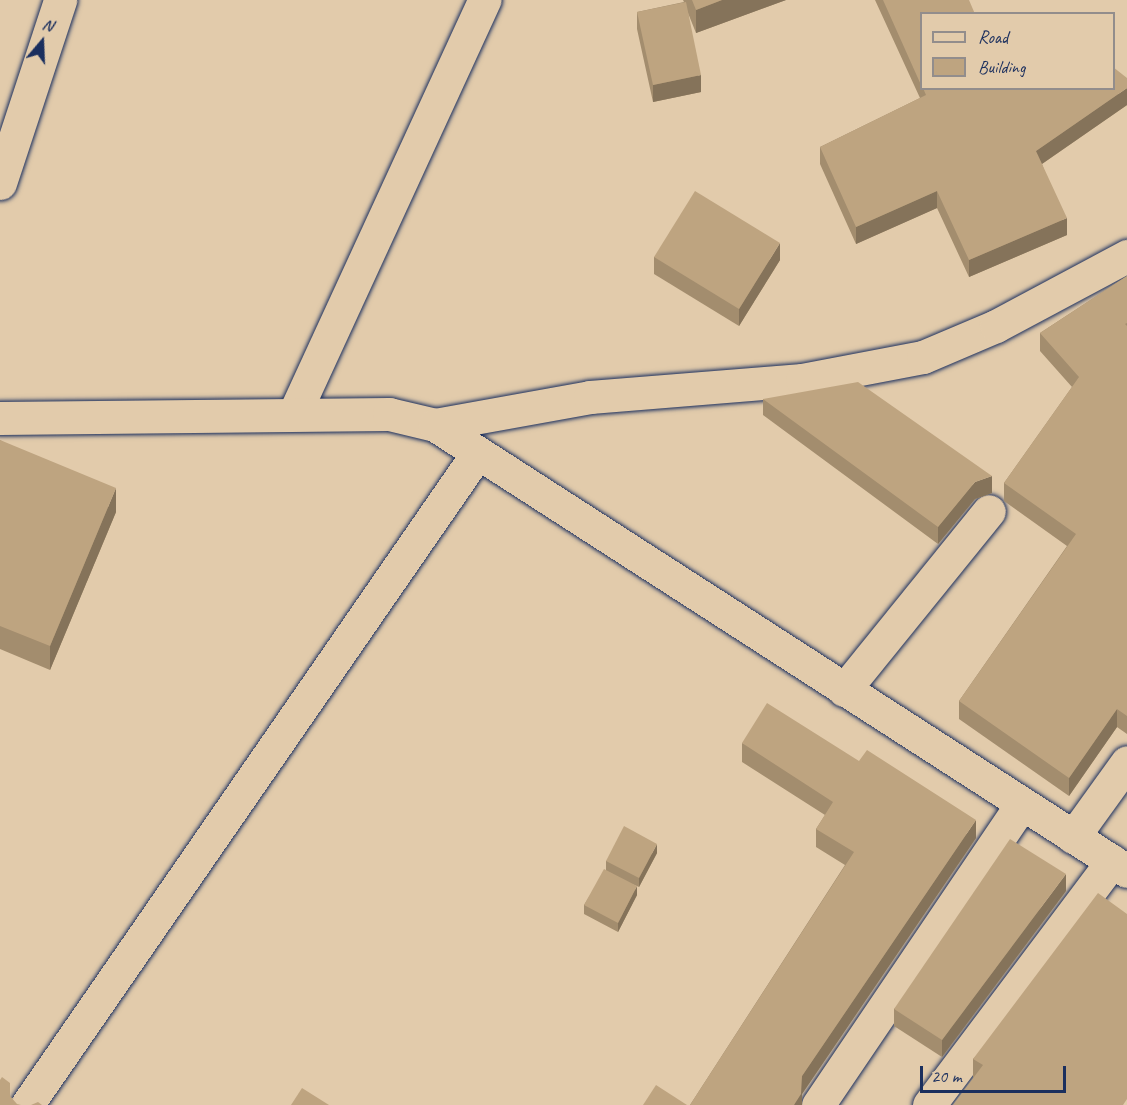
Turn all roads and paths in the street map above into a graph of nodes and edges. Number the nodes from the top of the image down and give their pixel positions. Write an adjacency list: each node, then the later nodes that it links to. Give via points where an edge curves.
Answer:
1 (60, 0): 3 (street)
2 (484, 0): 5 (street)
3 (0, 183)
4 (1127, 256): 7 (street, via 996,326 923,357 802,380 591,396)
5 (294, 414): 6 (street); 7 (street, via 389,414)
6 (0, 417)
7 (435, 425): 8 (street)
8 (477, 454): 10 (street); 15 (street)
9 (989, 511): 10 (street)
10 (844, 690): 12 (street)
11 (1127, 762): 13 (street)
12 (1022, 804): 13 (street); 16 (street)
13 (1073, 837): 14 (street)
14 (1119, 866): 17 (street)
15 (27, 1105)
16 (818, 1105)
17 (929, 1105)

